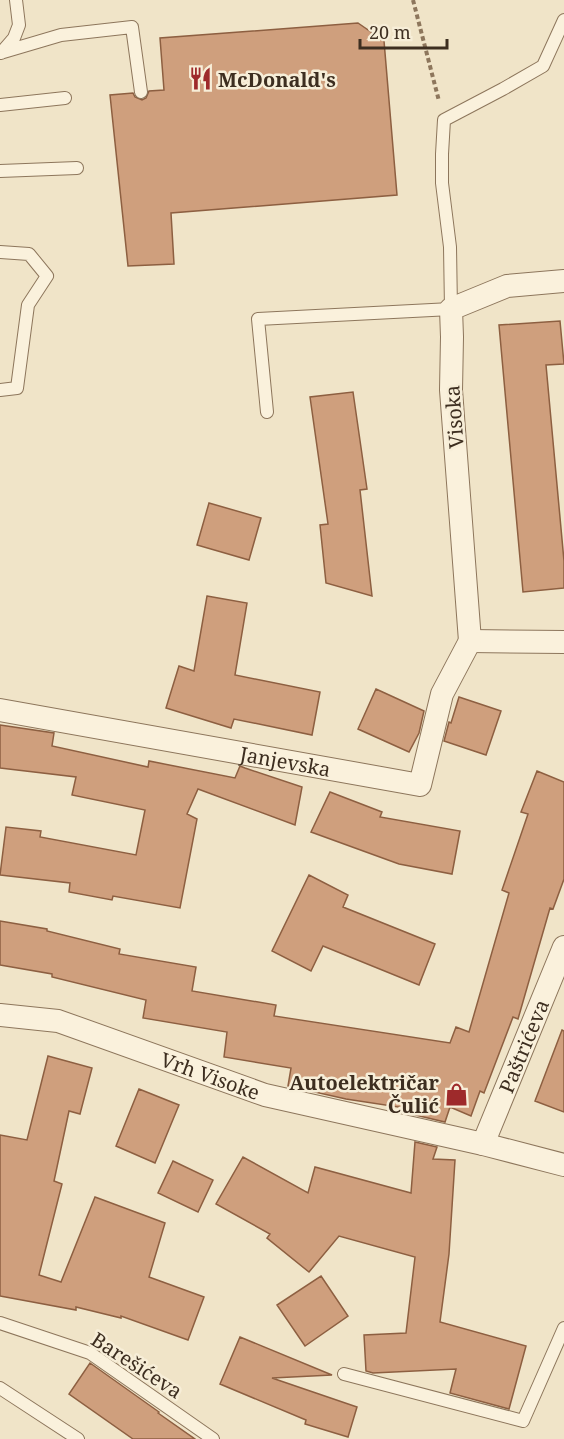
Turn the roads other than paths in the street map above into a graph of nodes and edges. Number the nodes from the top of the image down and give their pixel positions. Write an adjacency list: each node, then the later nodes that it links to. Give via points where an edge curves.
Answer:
1 (16, 0): 3 (lane, via 19,25 14,38)
2 (564, 20): 11 (lane, via 543,66 444,120 442,183 450,247)
3 (0, 53): 4 (lane, via 61,35 132,27)
4 (141, 92)
5 (65, 98): 6 (lane)
6 (0, 105)
7 (77, 168): 8 (lane)
8 (0, 171)
9 (0, 252): 12 (lane, via 29,254 47,276 28,305 17,388)
10 (564, 281): 11 (street, via 507,286)
11 (451, 309): 13 (lane, via 258,319); 14 (street, Visoka, via 451,390)
12 (0, 390)
13 (267, 412)
14 (470, 642): 15 (street); 16 (street, Janjevska, via 442,694 420,785)
15 (564, 642)
16 (0, 710)
17 (564, 947): 19 (street, Paštrićeva)
18 (0, 1016): 19 (street, Vrh Visoke, via 58,1021 265,1095)
19 (483, 1144): 20 (street, Vrh Visoke)
20 (564, 1165)
21 (0, 1323): 26 (lane, Barešićeva, via 90,1353)
22 (564, 1328): 23 (lane, via 523,1421)
23 (344, 1374)
24 (0, 1388): 25 (lane)
25 (78, 1439)
26 (213, 1439)

